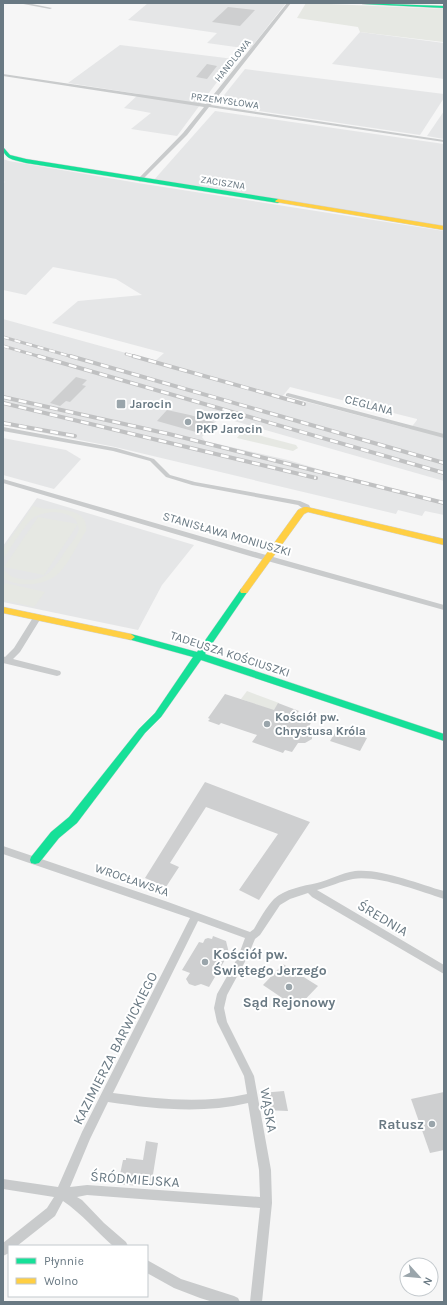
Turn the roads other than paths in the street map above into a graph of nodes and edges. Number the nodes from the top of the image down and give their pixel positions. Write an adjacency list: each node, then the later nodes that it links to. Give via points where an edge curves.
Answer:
1 (20, 3): 5 (street)
2 (289, 3): 7 (street, HANDLOWA)
3 (363, 3): 4 (street)
4 (444, 7)
5 (50, 8)
6 (3, 75): 7 (street, PRZEMYSŁOWA)
7 (207, 106): 8 (street, PRZEMYSŁOWA); 10 (street, HANDLOWA, via 185,134)
8 (444, 141)
9 (3, 149): 10 (street, ZACISZNA, via 8,156 20,160)
10 (140, 180): 11 (street, ZACISZNA)
11 (444, 228)
12 (288, 395): 14 (street, CEGLANA)
13 (3, 429): 16 (street, via 114,449 152,460 168,476 187,482 300,503)
14 (444, 436)
15 (4, 483): 18 (street, STANISŁAWA MONIUSZKI)
16 (307, 509): 17 (street); 18 (street, via 301,512)
17 (444, 542)
18 (268, 558): 19 (street, STANISŁAWA MONIUSZKI); 22 (street)
19 (444, 608)
20 (3, 610): 21 (street, TADEUSZA KOŚCIUSZKI)
21 (37, 618): 22 (street, TADEUSZA KOŚCIUSZKI, via 154,642); 23 (street, via 17,650)
22 (198, 656): 25 (street, TADEUSZA KOŚCIUSZKI); 27 (street, via 158,715 142,731 73,820 55,835)
23 (5, 660): 24 (street)
24 (57, 673)
25 (444, 738)
26 (3, 850): 27 (street, WROCŁAWSKA)
27 (36, 860): 30 (street, WROCŁAWSKA)
28 (309, 888): 29 (street, WĄSKA, via 356,874); 31 (street, WĄSKA, via 288,895 277,902 257,932); 32 (street, ŚREDNIA, via 315,894)
29 (444, 895)
30 (196, 916): 31 (street, WROCŁAWSKA); 33 (street, KAZIMIERZA BARWICKIEGO)
31 (251, 936): 34 (street, WĄSKA, via 222,994 219,1008 222,1022 249,1076)
32 (444, 970)
33 (106, 1097): 34 (street, via 152,1104 194,1106 231,1104); 36 (street, KAZIMIERZA BARWICKIEGO)
34 (251, 1098): 37 (street, WĄSKA, via 265,1170)
35 (3, 1184): 36 (street, ŚRÓDMIEJSKA)
36 (61, 1193): 37 (street, ŚRÓDMIEJSKA, via 86,1190); 38 (street, KAZIMIERZA BARWICKIEGO, via 51,1212); 39 (street, via 78,1204 100,1228)
37 (266, 1203): 42 (street, WĄSKA)
38 (9, 1245)
39 (121, 1245)
40 (148, 1267): 41 (street, via 178,1285)
41 (234, 1302)
42 (256, 1302)

